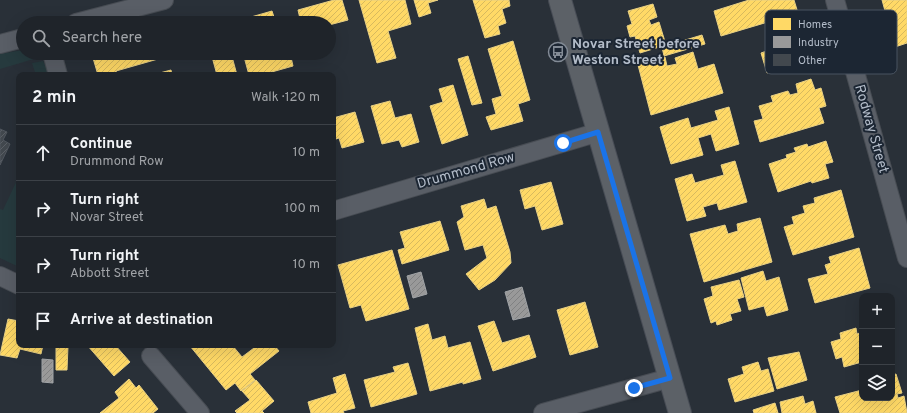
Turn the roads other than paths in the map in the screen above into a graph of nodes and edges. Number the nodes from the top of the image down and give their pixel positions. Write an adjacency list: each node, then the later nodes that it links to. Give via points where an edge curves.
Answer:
1 (164, 0): 5 (street)
2 (560, 0): 11 (main road)
3 (835, 0): 4 (street, Rodway Street)
4 (838, 10)
5 (103, 16)
6 (16, 40): 7 (street)
7 (0, 44)
8 (54, 60): 9 (street)
9 (57, 72)
10 (856, 74): 13 (street, Rodway Street)
11 (598, 132): 12 (street, Drummond Row); 17 (main road)
12 (336, 210)
13 (907, 258)
14 (0, 276): 15 (street)
15 (16, 284)
16 (151, 356): 18 (street)
17 (670, 378): 19 (street); 20 (main road)
18 (200, 413)
19 (543, 413)
20 (680, 413)

